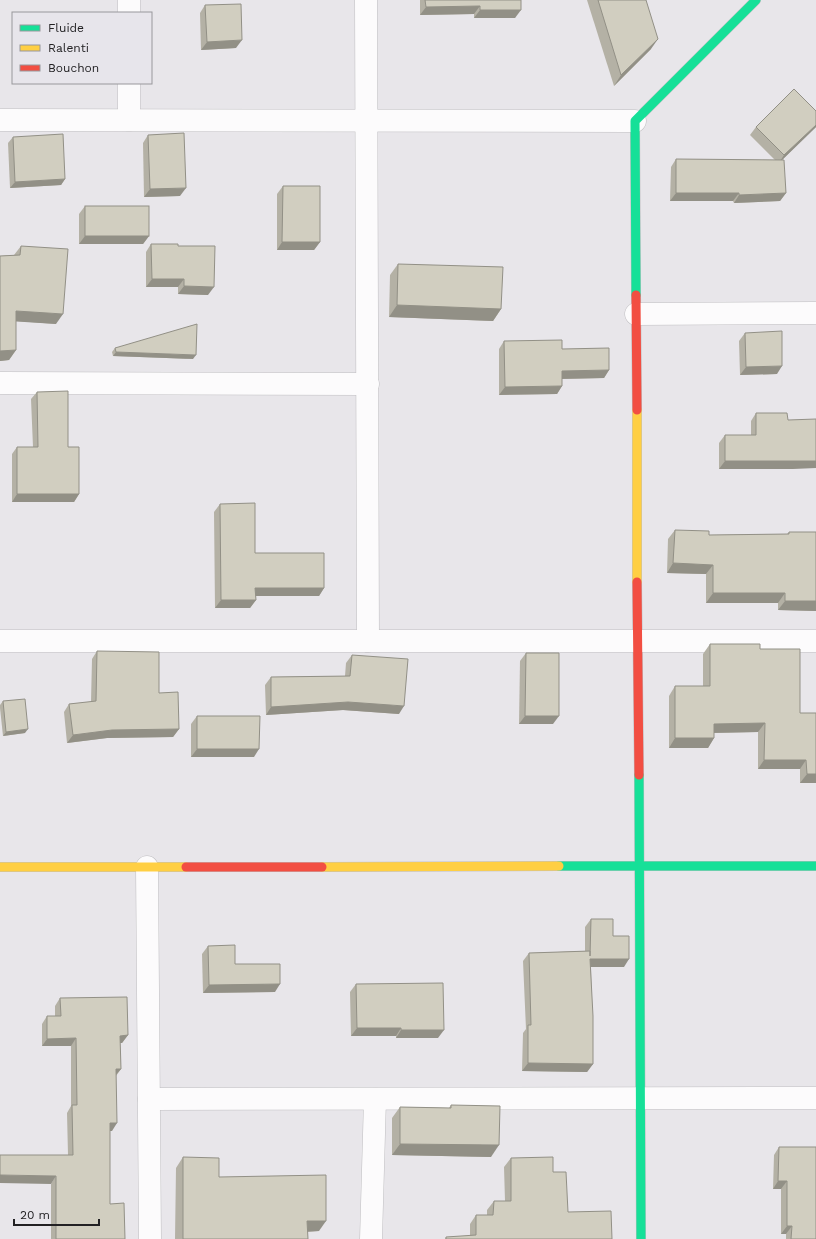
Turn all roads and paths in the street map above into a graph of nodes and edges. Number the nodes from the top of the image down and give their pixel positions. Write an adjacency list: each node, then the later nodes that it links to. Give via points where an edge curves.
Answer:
1 (129, 0): 4 (street)
2 (366, 0): 8 (street)
3 (756, 0): 9 (street)
4 (129, 12)
5 (129, 84): 7 (street)
6 (0, 120): 7 (street)
7 (129, 120): 8 (street)
8 (367, 120): 9 (street); 13 (street)
9 (635, 122): 11 (street)
10 (816, 313): 11 (street)
11 (636, 314): 16 (street)
12 (0, 383): 13 (street)
13 (368, 384): 15 (street)
14 (0, 641): 15 (street)
15 (368, 641): 16 (street)
16 (638, 641): 17 (street); 18 (street)
17 (816, 641)
18 (639, 866): 19 (street); 21 (street); 22 (street)
19 (816, 866)
20 (0, 867): 21 (street)
21 (147, 867): 24 (street)
22 (640, 1098): 23 (street); 25 (street); 28 (street)
23 (816, 1098)
24 (149, 1099): 25 (street); 26 (street)
25 (375, 1099): 27 (street)
26 (150, 1239)
27 (371, 1239)
28 (641, 1239)

